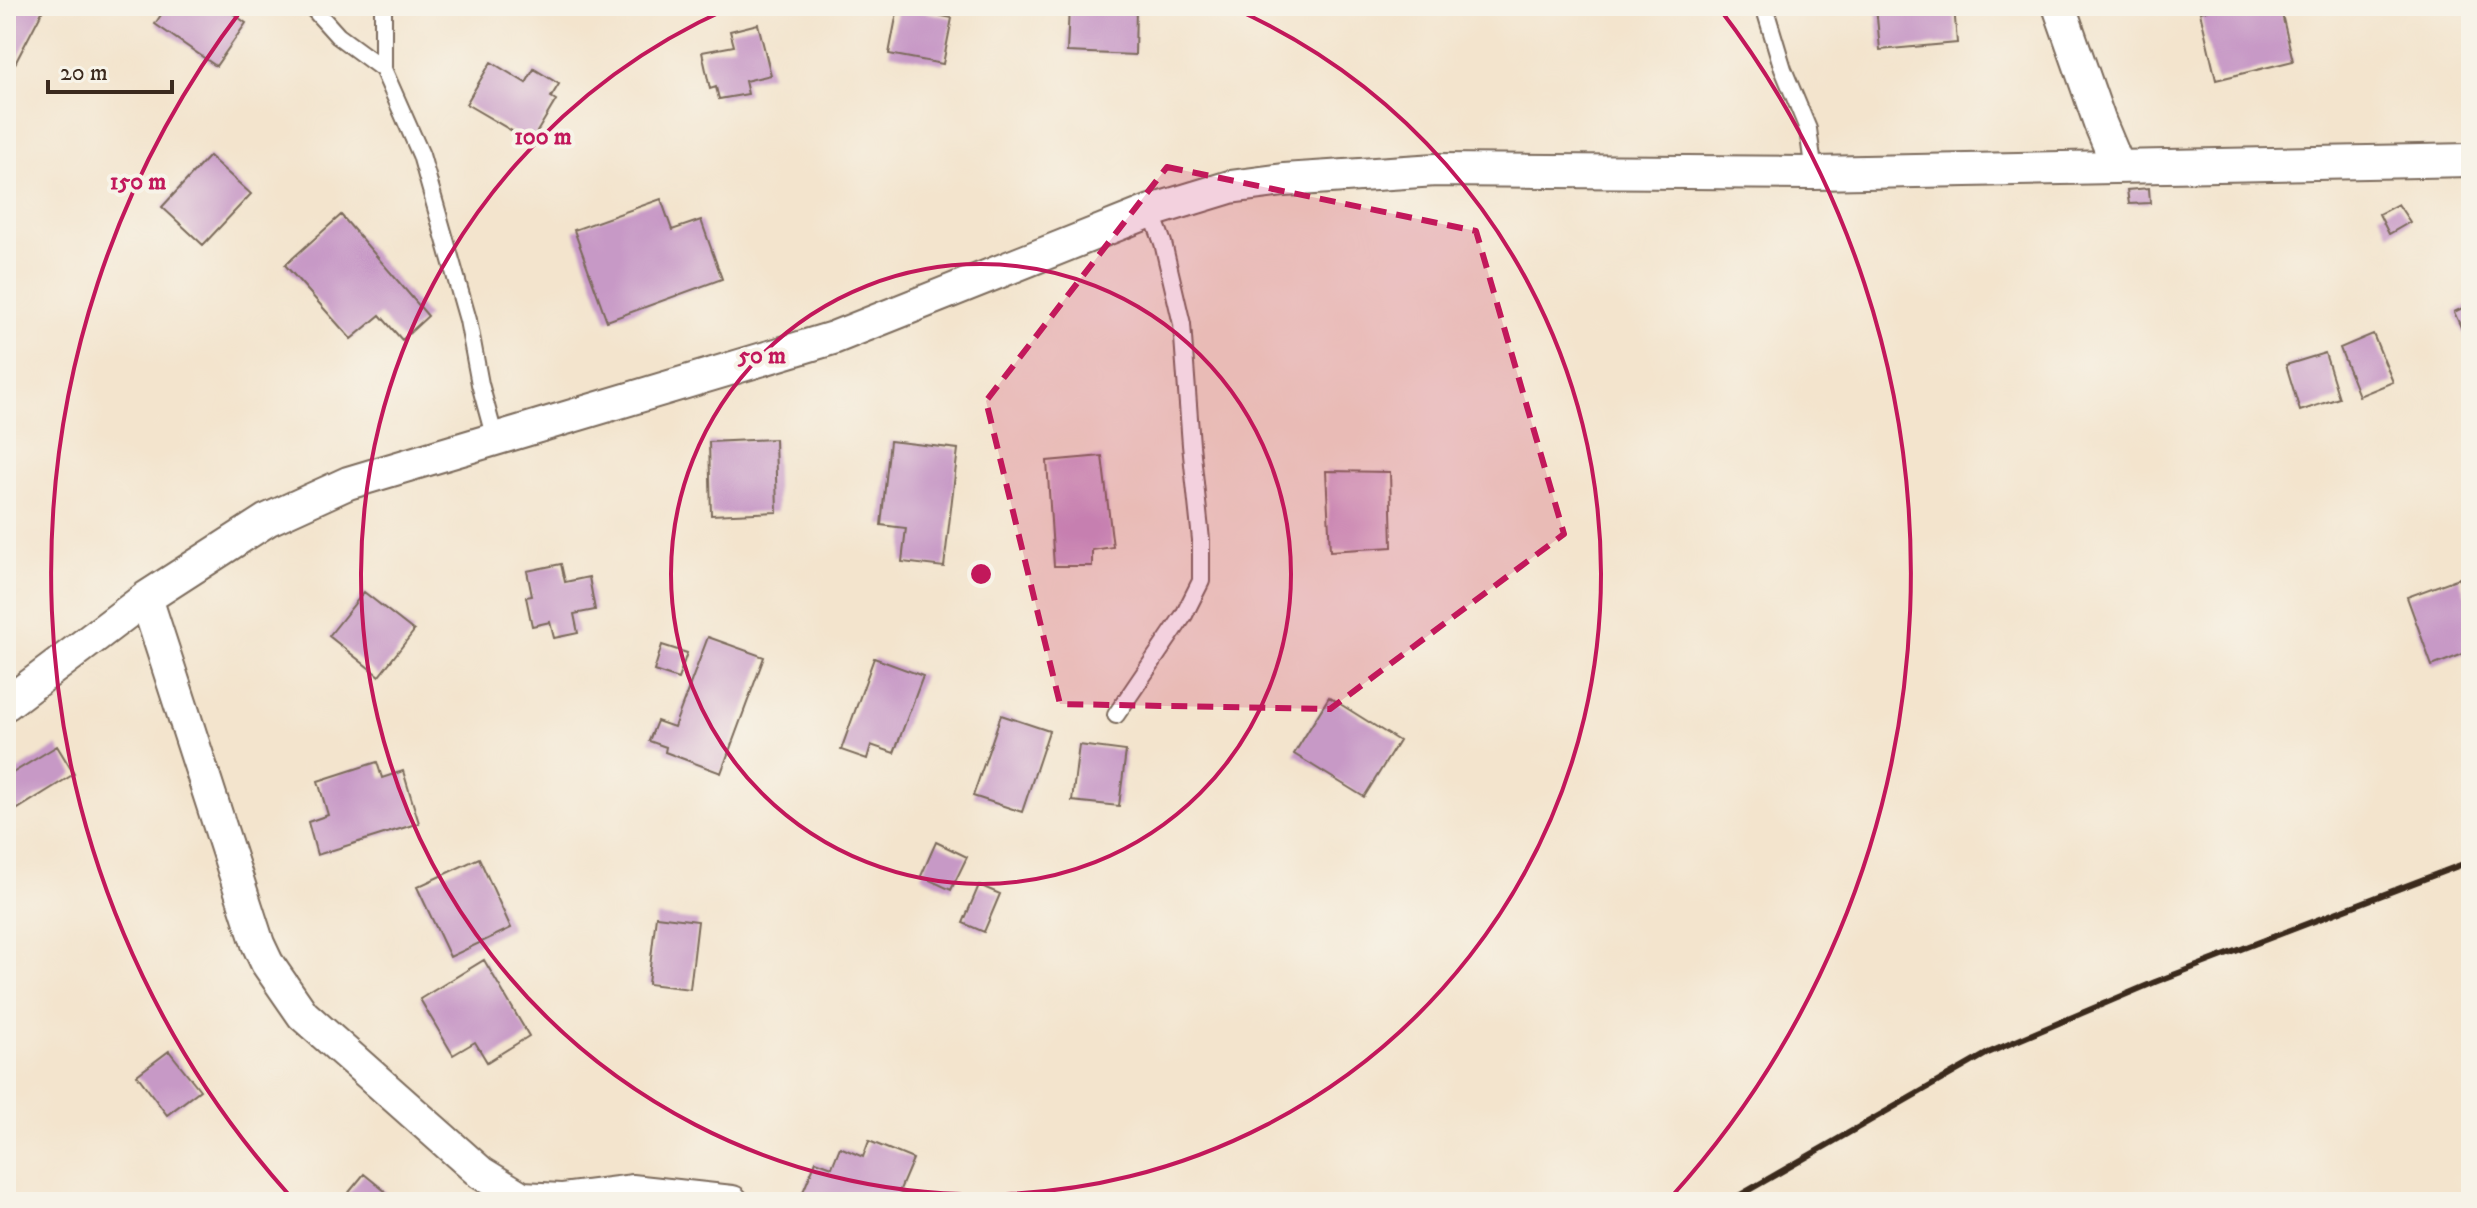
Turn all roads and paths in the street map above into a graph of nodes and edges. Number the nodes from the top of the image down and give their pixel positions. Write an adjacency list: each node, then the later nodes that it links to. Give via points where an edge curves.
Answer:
1 (311, 6): 5 (lane, via 338,36)
2 (383, 6): 5 (lane)
3 (1764, 6): 8 (lane, via 1808,129)
4 (2059, 6): 7 (street)
5 (383, 69): 10 (lane, via 421,155)
6 (2471, 160): 7 (street)
7 (2118, 166): 8 (street)
8 (1814, 173): 9 (street, via 1436,170 1230,187)
9 (1151, 211): 10 (street, via 833,338); 13 (lane, via 1182,324 1201,581)
10 (495, 439): 11 (street, via 348,483 267,520)
11 (146, 598): 12 (street); 14 (street, via 267,963 303,1015 481,1173)
12 (6, 704)
13 (1116, 715)
14 (524, 1200): 15 (street, via 632,1191)
15 (732, 1202)

